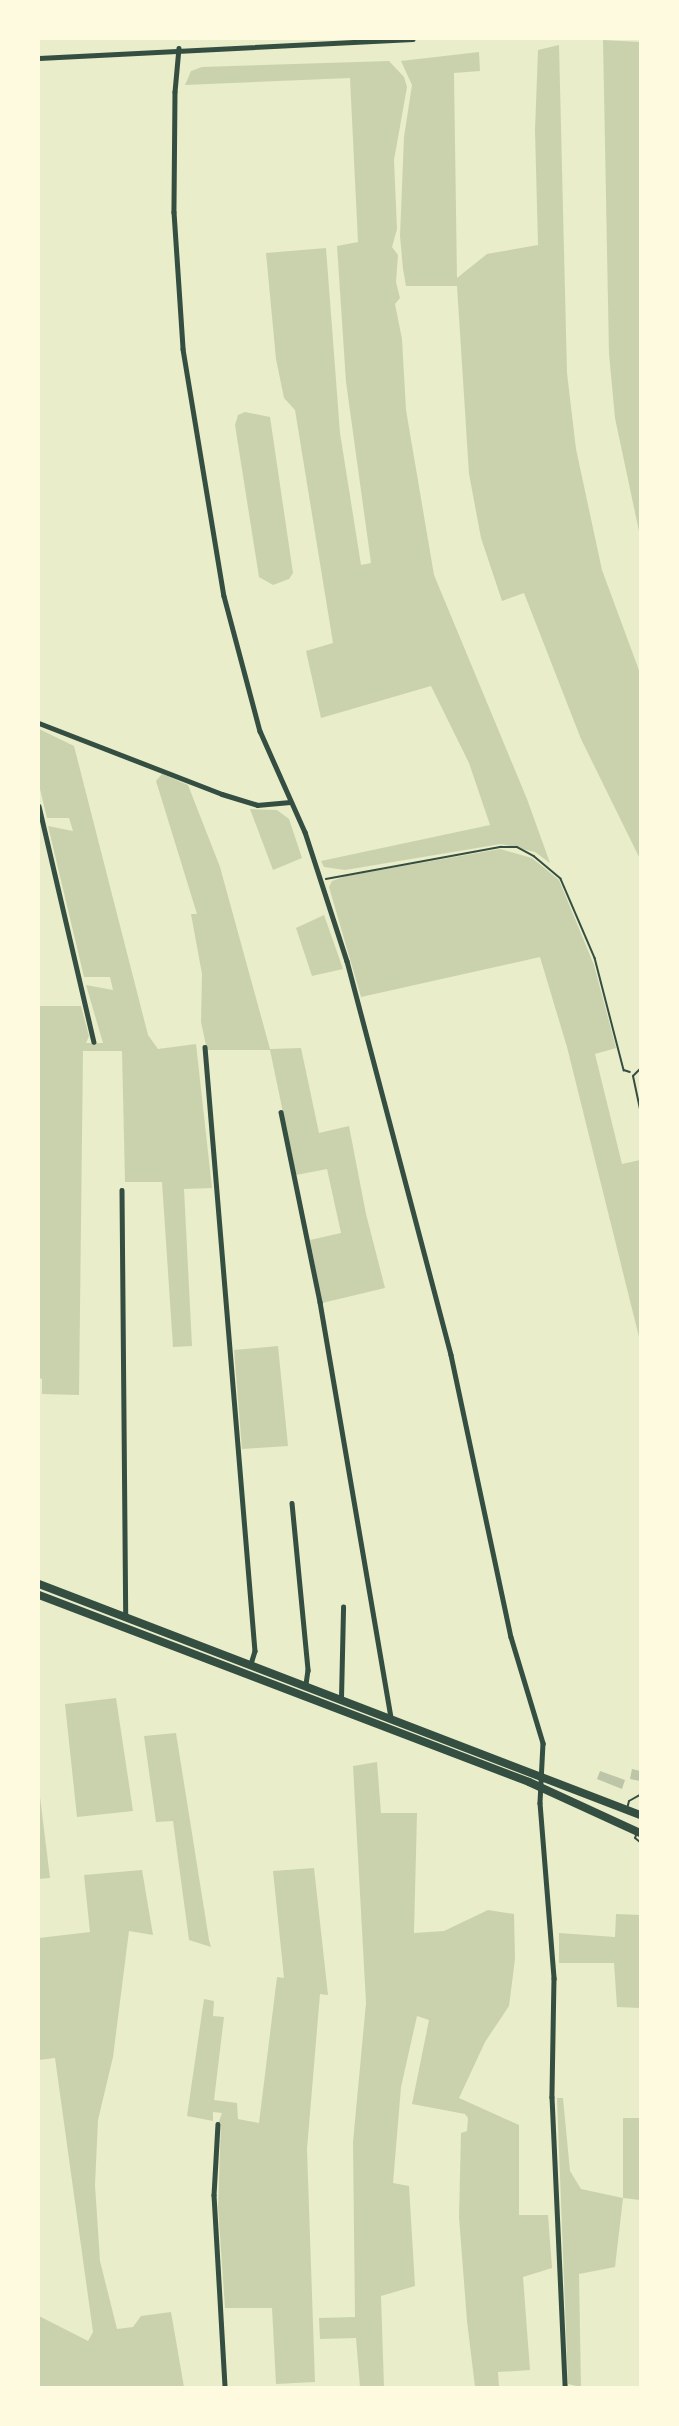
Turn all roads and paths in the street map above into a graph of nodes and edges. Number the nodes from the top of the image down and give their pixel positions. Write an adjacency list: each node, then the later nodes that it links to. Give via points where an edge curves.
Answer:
1 (413, 39): 2 (street, via 330,46)
2 (179, 48): 3 (street); 5 (street, via 174,92 174,212 183,349 224,596 246,686)
3 (39, 58)
4 (39, 723): 5 (street, via 231,797 257,805)
5 (290, 802): 7 (street)
6 (39, 806): 8 (street)
7 (322, 880): 11 (path, via 501,847 517,847 534,856 561,879 595,958 624,1070); 24 (street, via 397,1142 451,1355 511,1637 542,1734)
8 (94, 1042)
9 (205, 1047): 20 (street, via 255,1652)
10 (640, 1069): 11 (lane)
11 (634, 1073): 12 (lane)
12 (640, 1110)
13 (280, 1112): 23 (street, via 320,1302)
14 (122, 1190): 19 (street)
15 (292, 1503): 21 (street, via 308,1670)
16 (39, 1584): 19 (main road)
17 (39, 1594): 25 (main road)
18 (343, 1607): 22 (street)
19 (126, 1617): 20 (main road)
20 (251, 1665): 21 (main road)
21 (306, 1685): 22 (main road)
22 (341, 1698): 23 (main road)
23 (391, 1717): 24 (main road)
24 (540, 1774): 25 (street); 27 (main road)
25 (544, 1789): 29 (main road); 33 (street, via 540,1803 554,1978 552,2097)
26 (640, 1795): 27 (lane, via 629,1801)
27 (627, 1810): 28 (main road)
28 (640, 1815)
29 (637, 1834): 30 (lane)
30 (640, 1842)
31 (218, 2124): 32 (street, via 214,2195)
32 (225, 2387)
33 (565, 2387)

